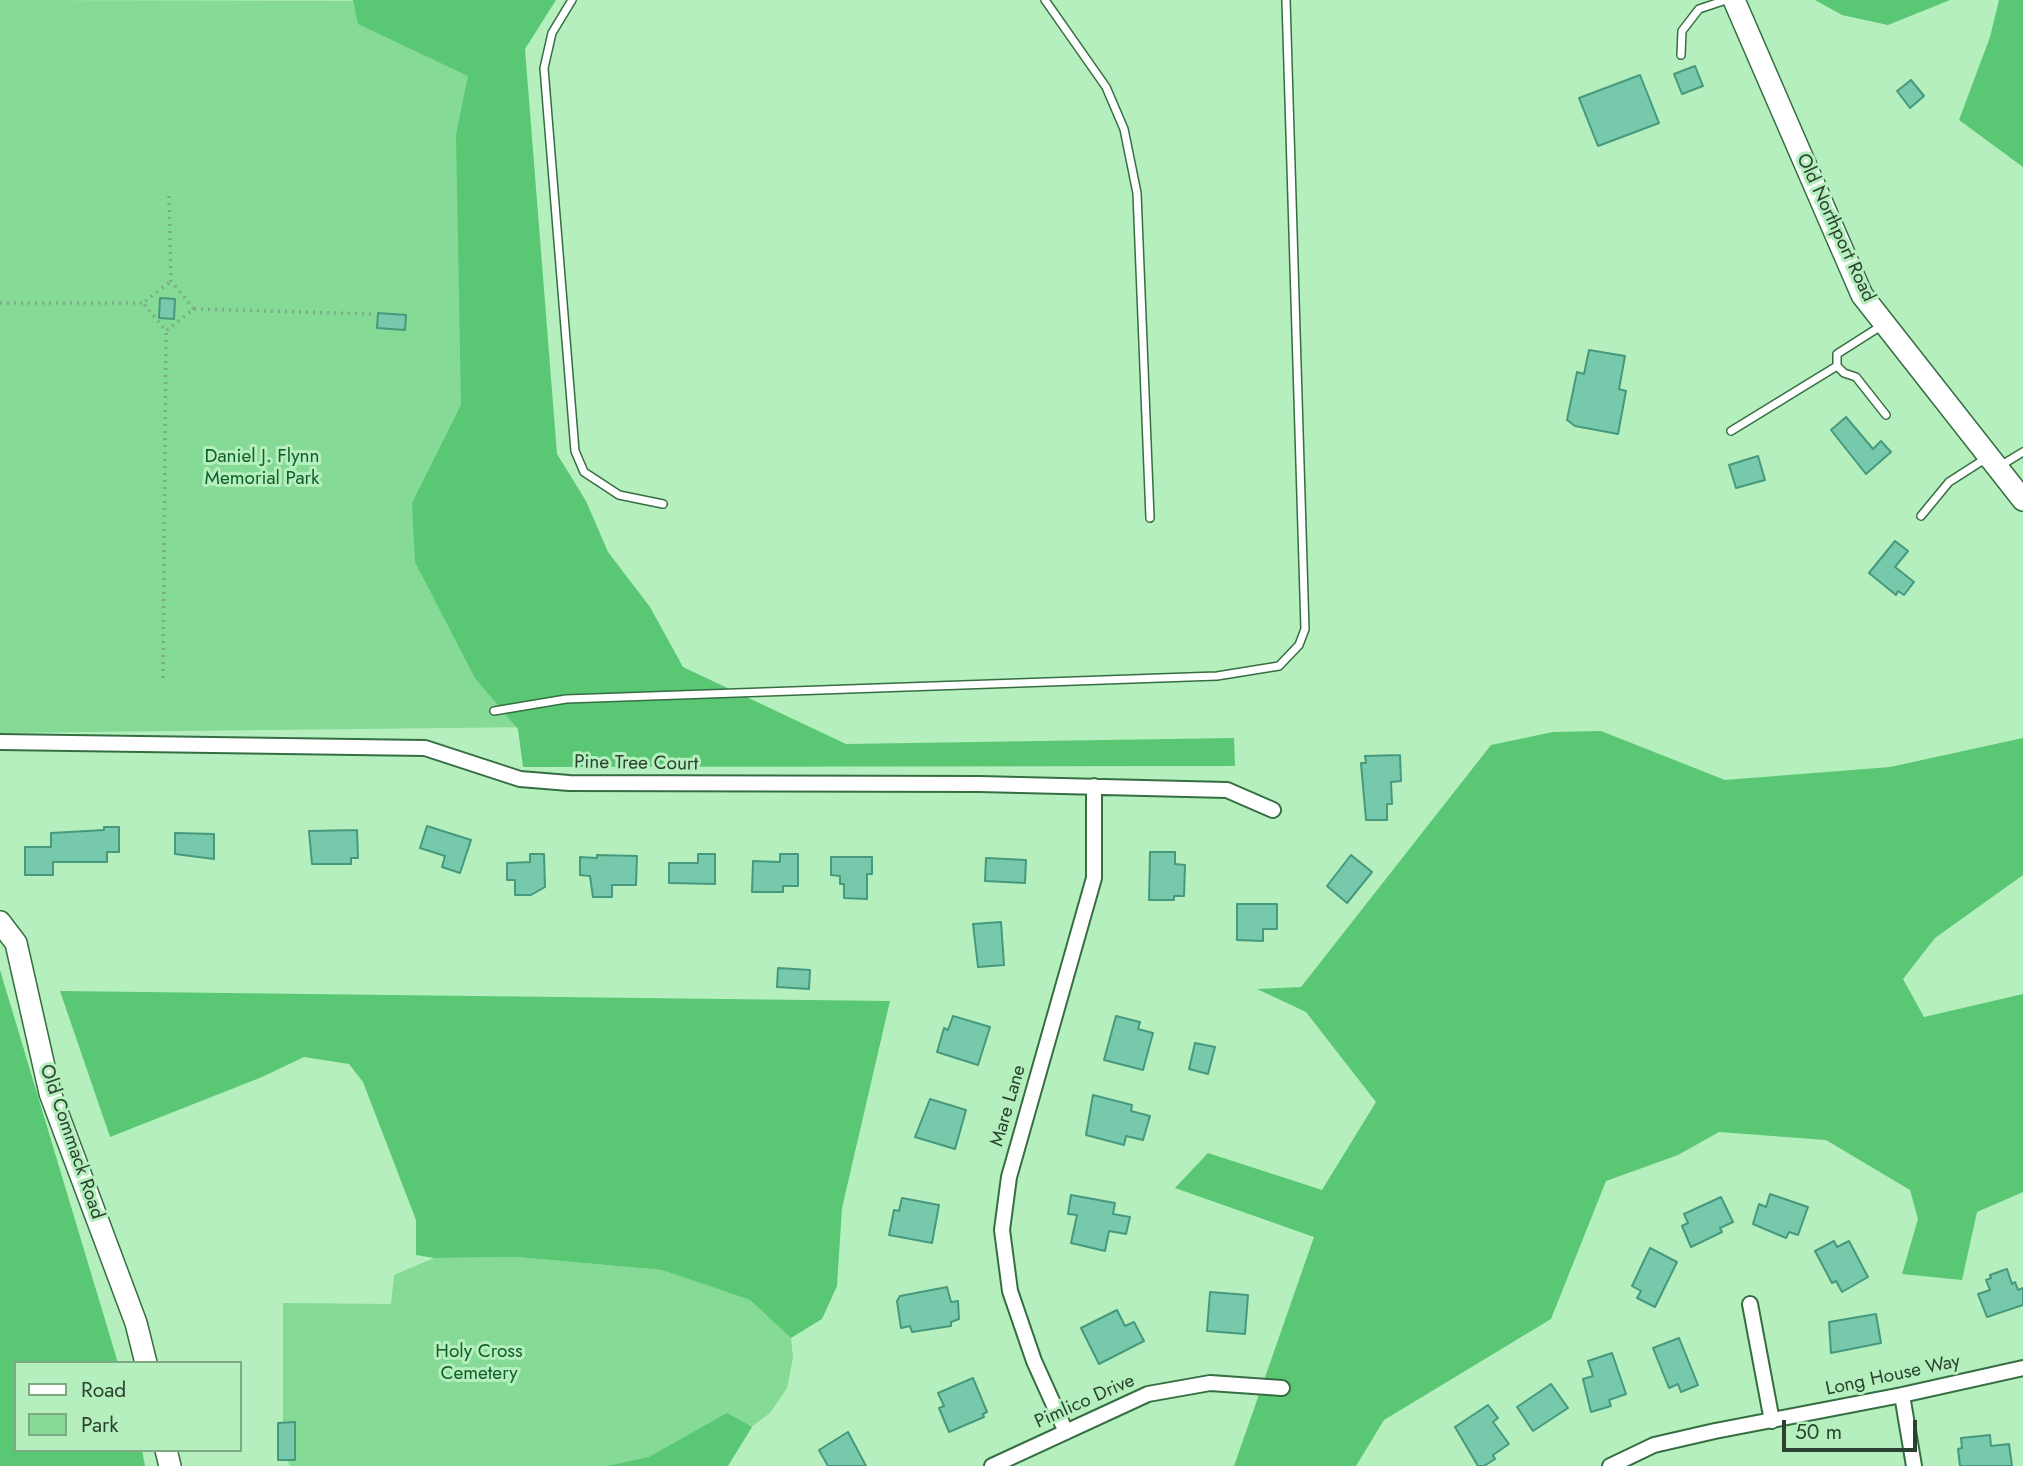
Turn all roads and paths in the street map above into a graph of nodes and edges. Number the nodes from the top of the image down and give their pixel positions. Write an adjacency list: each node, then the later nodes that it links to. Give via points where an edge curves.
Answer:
1 (572, 0): 21 (lane, via 552,33 544,68 575,451 584,472 619,495)
2 (1045, 0): 23 (lane, via 1106,88 1124,129 1137,193)
3 (1286, 0): 25 (lane, via 1306,629 1299,645 1279,666 1217,676 566,699)
4 (1726, 0): 6 (lane, via 1699,9 1682,31)
5 (1734, 0): 13 (main road, Old Northport Road, via 1862,295)
6 (1681, 55)
7 (169, 196): 8 (path)
8 (171, 281): 10 (path); 11 (path)
9 (0, 303): 10 (path)
10 (143, 303): 14 (path)
11 (194, 309): 12 (path); 14 (path)
12 (374, 314)
13 (1884, 324): 15 (lane, via 1837,354); 19 (main road, Old Northport Road)
14 (166, 331): 24 (path)
15 (1837, 366): 16 (lane, via 1856,377); 17 (lane)
16 (1886, 415)
17 (1731, 431)
18 (2023, 452): 19 (lane)
19 (1993, 462): 20 (main road, Old Northport Road); 22 (lane, via 1949,482)
20 (2023, 500)
21 (663, 504)
22 (1922, 516)
23 (1150, 518)
24 (163, 678)
25 (494, 711)
26 (0, 742): 27 (street, Pine Tree Court, via 425,748 520,779 569,783)
27 (1094, 786): 28 (street, Pine Tree Court, via 1227,790); 36 (street, Mare Lane, via 1094,878 1009,1177 1002,1230 1010,1291 1034,1361)
28 (1273, 810)
29 (0, 922): 31 (main road, Old Commack Road, via 16,943 50,1093 136,1323)
30 (1750, 1304): 35 (street)
31 (146, 1361)
32 (2023, 1368): 34 (street, Long House Way)
33 (1282, 1388): 36 (street, Pimlico Drive, via 1210,1382 1148,1394)
34 (1902, 1395): 35 (street, Long House Way); 39 (street)
35 (1772, 1421): 38 (street, Long House Way, via 1654,1445)
36 (1066, 1432): 37 (street, Pimlico Drive)
37 (992, 1466)
38 (1610, 1466)
39 (1914, 1466)

